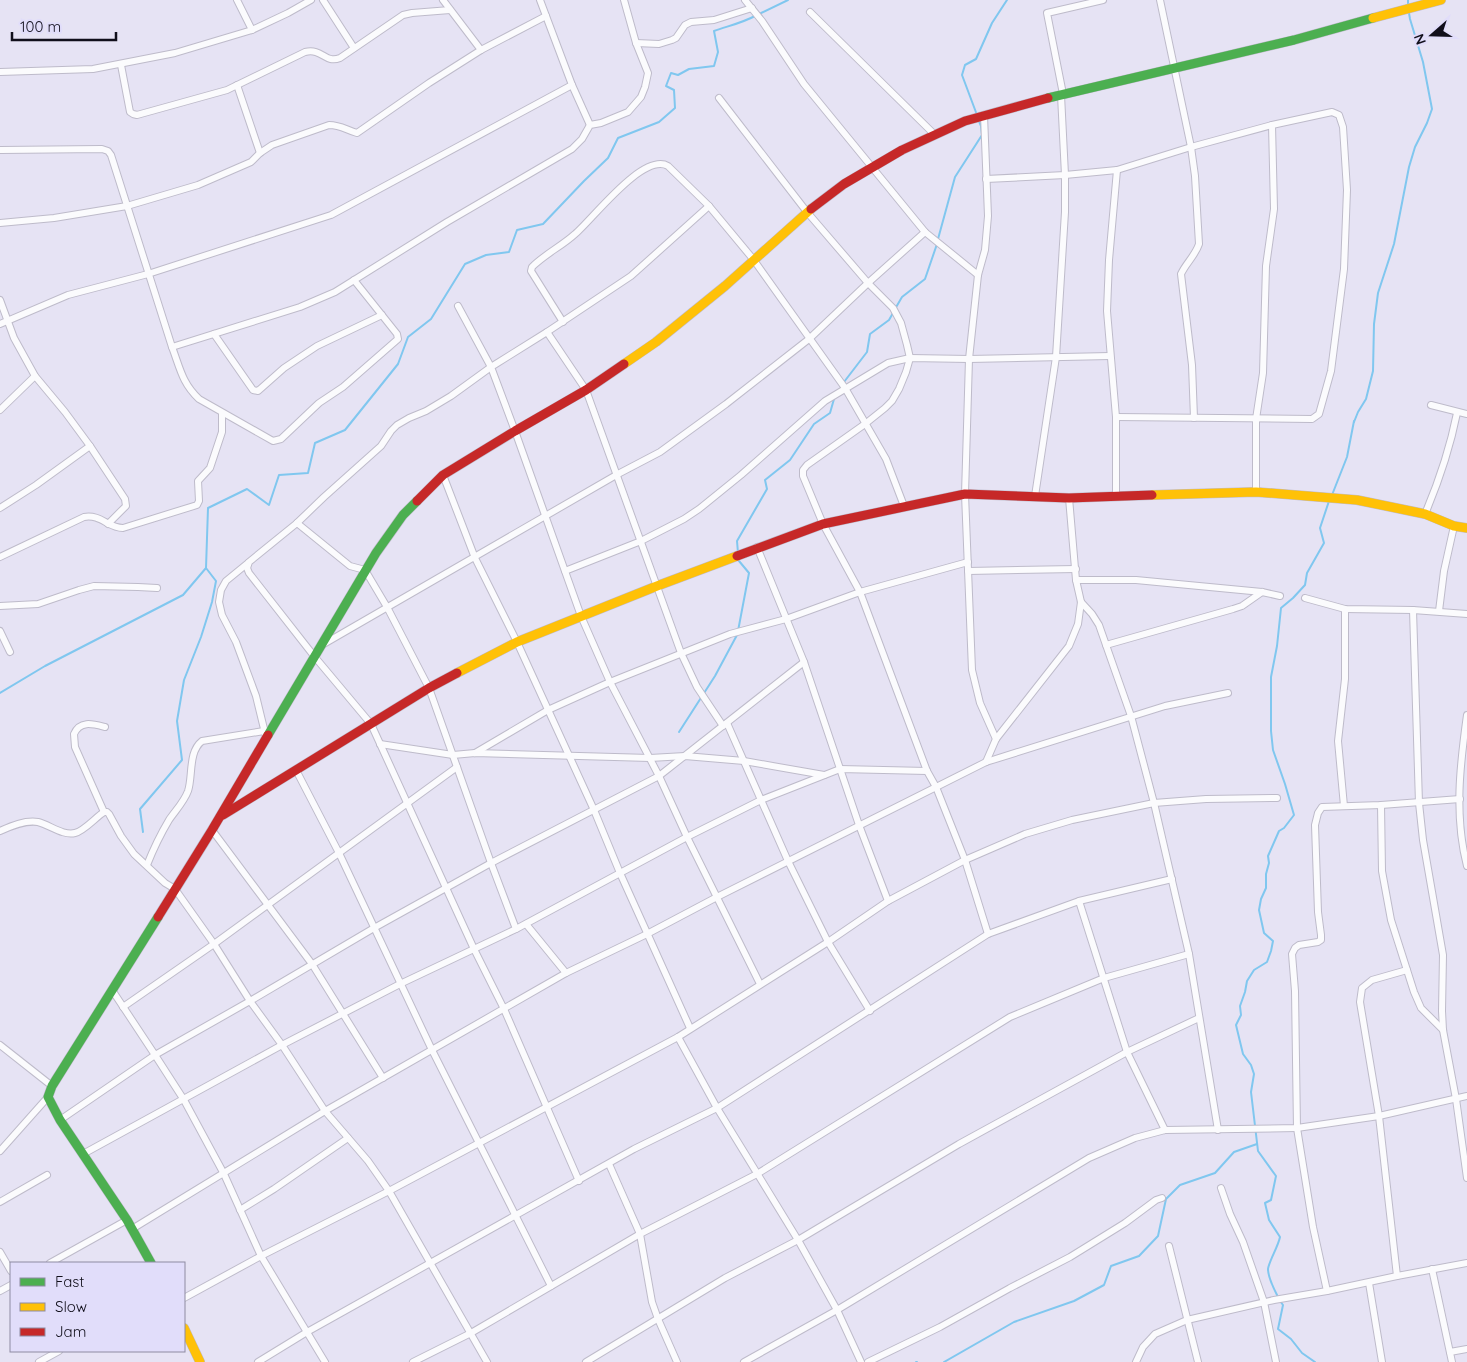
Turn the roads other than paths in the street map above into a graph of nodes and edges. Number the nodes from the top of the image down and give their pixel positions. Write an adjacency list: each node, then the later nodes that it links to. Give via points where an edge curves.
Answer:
1 (237, 0): 15 (street)
2 (311, 0): 15 (street)
3 (323, 0): 17 (street)
4 (443, 0): 11 (street)
5 (540, 0): 14 (street)
6 (624, 0): 16 (street)
7 (745, 0): 12 (street)
8 (1103, 0): 24 (street, via 1047,13)
9 (1160, 0): 20 (street)
10 (1441, 0): 20 (street)
11 (450, 10): 17 (street, via 403,16); 18 (street)
12 (754, 10): 16 (street, via 691,22 676,38 659,44); 33 (street, via 804,84)
13 (810, 12): 29 (street)
14 (546, 16): 18 (street); 23 (street)
15 (252, 30): 19 (street)
16 (636, 44): 27 (street, via 648,72 640,98 628,112)
17 (354, 48): 22 (street, via 335,60 313,50 305,52)
18 (481, 50): 32 (street, via 357,133 339,125 329,125 272,145)
19 (121, 65): 21 (street, via 93,70); 22 (street, via 130,112 138,116)
20 (1174, 68): 24 (street); 30 (street)
21 (0, 72)
22 (237, 85): 32 (street)
23 (572, 85): 27 (street); 43 (street, via 331,214)
24 (1062, 94): 26 (street); 35 (street)
25 (719, 98): 39 (street)
26 (984, 116): 29 (street); 36 (street)
27 (590, 125): 45 (street, via 572,149)
28 (1272, 125): 30 (street); 72 (street, via 1274,210 1266,266 1263,373); 72 (street, via 1332,112 1339,115 1343,127 1347,190 1344,269 1331,371 1319,414 1312,419)
29 (935, 135): 33 (street)
30 (1190, 147): 34 (street); 71 (street, via 1199,244 1196,254 1181,274 1192,365)
31 (0, 150): 37 (street, via 108,151)
32 (260, 153): 37 (street, via 251,162 198,185)
33 (871, 167): 39 (street); 41 (street)
34 (1117, 170): 35 (street); 57 (street, via 1106,311)
35 (1065, 175): 36 (street); 59 (street)
36 (986, 179): 44 (street, via 988,216)
37 (127, 206): 40 (street); 43 (street)
38 (708, 206): 42 (street); 51 (street, via 631,276); 51 (street, via 663,163 654,164 627,181 576,234 532,267 531,271)
39 (807, 212): 42 (street); 46 (street)
40 (0, 223)
41 (925, 232): 44 (street); 46 (street)
42 (753, 259): 55 (street); 64 (street, via 676,327)
43 (148, 274): 50 (street, via 68,294); 56 (street)
44 (978, 275): 60 (street)
45 (354, 280): 49 (street); 54 (street, via 335,292 300,306)
46 (868, 283): 55 (street); 58 (street, via 898,316)
47 (0, 300): 50 (street)
48 (458, 306): 61 (street)
49 (382, 315): 54 (street, via 317,346 284,368 258,391 253,390); 67 (street, via 398,339 343,388 319,403 281,439 273,441)
50 (7, 320): 52 (street); 62 (street)
51 (563, 322): 53 (street)
52 (0, 324)
53 (547, 332): 61 (street); 64 (street)
54 (214, 334): 56 (street)
55 (809, 339): 63 (street); 76 (street, via 660,452)
56 (172, 348): 67 (street, via 189,389)
57 (1110, 356): 59 (street); 70 (street)
58 (910, 358): 60 (street); 63 (street, via 888,363); 73 (street, via 892,401)
59 (1056, 358): 60 (street); 80 (street)
60 (969, 359): 79 (street)
61 (491, 367): 74 (street); 87 (street, via 426,411 397,425 380,446)
62 (35, 376): 66 (street); 75 (street)
63 (845, 388): 73 (street); 92 (street, via 825,401 699,509)
64 (586, 390): 74 (street); 76 (street)
65 (1430, 405): 68 (street)
66 (0, 410)
67 (222, 412): 88 (street, via 222,432 210,468 198,481 197,505 124,528)
68 (1458, 413): 69 (street); 85 (street, via 1440,477)
69 (1467, 414)
70 (1116, 417): 71 (street); 81 (street)
71 (1194, 418): 72 (street)
72 (1256, 419): 78 (street)
73 (865, 424): 83 (street, via 889,466); 89 (street, via 803,470)
74 (515, 431): 77 (street); 86 (street)
75 (90, 446): 84 (street); 88 (street, via 127,503)
76 (618, 474): 86 (street); 92 (street)
77 (443, 475): 95 (street); 99 (street, via 404,515)
78 (1256, 492): 81 (street); 85 (street, via 1357,500)
79 (966, 494): 80 (street); 83 (street); 97 (street)
80 (1035, 496): 82 (street)
81 (1116, 496): 82 (street)
82 (1069, 498): 98 (street)
83 (904, 506): 89 (street)
84 (0, 508)
85 (1425, 514): 90 (street)
86 (545, 517): 95 (street); 100 (street)
87 (298, 523): 96 (street); 99 (street, via 350,566)
88 (108, 524): 94 (street, via 91,516 84,517)
89 (823, 524): 93 (street); 105 (street)
90 (1454, 526): 91 (street); 114 (street)
91 (1467, 528)
92 (641, 542): 100 (street); 103 (street)
93 (757, 548): 103 (street); 117 (street)
94 (0, 558)
95 (475, 558): 111 (street); 119 (street)
96 (249, 562): 124 (street, via 249,573); 135 (street, via 226,581 219,602 256,696)
97 (968, 562): 101 (street); 105 (street)
98 (1076, 569): 101 (street); 102 (street)
99 (366, 570): 111 (street); 121 (street)
100 (565, 571): 116 (street)
101 (968, 571): 136 (street, via 972,670 980,703)
102 (1076, 580): 106 (street, via 1136,580); 109 (street)
103 (657, 586): 116 (street); 123 (street)
104 (157, 588): 110 (street, via 94,586 38,604)
105 (860, 592): 117 (street); 148 (street)
106 (1262, 592): 107 (street); 120 (street, via 1242,606)
107 (1280, 596)
108 (1304, 598): 112 (street)
109 (1080, 602): 120 (street, via 1099,625); 136 (street, via 1078,624 1069,646)
110 (0, 606)
111 (387, 607): 121 (street); 127 (street)
112 (1346, 609): 113 (street); 159 (street, via 1345,679 1338,741)
113 (1413, 610): 114 (street); 156 (street)
114 (1439, 611): 115 (street)
115 (1467, 614)
116 (581, 616): 119 (street); 126 (street)
117 (786, 619): 123 (street, via 730,634); 125 (street)
118 (0, 631): 122 (street)
119 (517, 642): 127 (street); 129 (street)
120 (1106, 645): 131 (street)
121 (320, 646): 124 (street)
122 (10, 652)
123 (682, 654): 126 (street); 133 (street, via 697,687)
124 (314, 656): 132 (street); 135 (street)
125 (804, 662): 133 (street); 146 (street)
126 (610, 682): 129 (street); 142 (street)
127 (429, 688): 132 (street); 139 (street)
128 (1228, 693): 131 (street)
129 (548, 710): 138 (street); 140 (street)
130 (1467, 715): 153 (street)
131 (1131, 716): 144 (street); 157 (street)
132 (371, 724): 137 (street); 147 (street)
133 (725, 724): 141 (street); 143 (street)
134 (105, 727): 161 (street, via 79,726 74,734 75,747)
135 (265, 735): 162 (street); 171 (street, via 202,741 198,745 186,796 169,819)
136 (996, 739): 144 (street)
137 (380, 744): 139 (street); 155 (street)
138 (475, 753): 139 (street); 140 (street)
139 (453, 755): 145 (street)
140 (569, 756): 142 (street); 160 (street)
141 (685, 756): 142 (street); 143 (street); 150 (street)
142 (650, 758): 150 (street)
143 (744, 761): 149 (street); 154 (street)
144 (986, 762): 151 (street)
145 (457, 767): 155 (street); 170 (street)
146 (840, 769): 148 (street); 149 (street); 163 (street)
147 (296, 770): 162 (street); 167 (street)
148 (927, 771): 151 (street)
149 (825, 775): 154 (street)
150 (659, 776): 160 (street); 166 (street)
151 (936, 787): 163 (street); 168 (street)
152 (1278, 798): 157 (street)
153 (1460, 799): 156 (street); 172 (street, via 1462,847)
154 (761, 800): 166 (street); 169 (street)
155 (408, 803): 167 (street); 175 (street)
156 (1419, 803): 158 (street); 204 (street, via 1443,954)
157 (1154, 804): 168 (street, via 1072,820 1025,834); 174 (street)
158 (1381, 805): 159 (street); 191 (street, via 1382,871 1391,920)
159 (1344, 806): 222 (street, via 1322,807 1315,824 1321,940 1299,945 1292,954)
160 (594, 810): 170 (street); 173 (street)
161 (104, 812): 165 (street, via 75,833 37,822); 171 (street, via 109,814 134,854)
162 (221, 817): 164 (street)
163 (859, 825): 169 (street); 178 (street)
164 (212, 830): 176 (street); 180 (street)
165 (0, 831)
166 (687, 837): 173 (street); 177 (street)
167 (339, 853): 180 (street); 182 (street)
168 (965, 860): 178 (street); 185 (street)
169 (788, 861): 177 (street); 186 (street)
170 (491, 863): 175 (street); 183 (street)
171 (147, 865): 176 (street)
172 (1467, 866)
173 (620, 873): 181 (street); 184 (street)
174 (1172, 879): 179 (street); 189 (street)
175 (446, 888): 182 (street); 188 (street)
176 (175, 889): 187 (street); 196 (street)
177 (717, 897): 184 (street); 195 (street)
178 (888, 901): 186 (street)
179 (1079, 901): 185 (street); 193 (street)
180 (268, 904): 187 (street); 190 (street)
181 (526, 924): 183 (street); 192 (street)
182 (374, 928): 190 (street); 194 (street)
183 (516, 929): 188 (street)
184 (647, 934): 192 (street); 203 (street)
185 (988, 934): 200 (street)
186 (828, 942): 195 (street); 200 (street)
187 (214, 944): 197 (street); 198 (street)
188 (474, 949): 194 (street); 199 (street)
189 (1189, 954): 193 (street); 202 (street)
190 (312, 964): 197 (street); 201 (street)
191 (1407, 970): 204 (street, via 1421,1008); 220 (street, via 1372,980 1362,988 1360,1002)
192 (566, 973): 199 (street)
193 (1104, 978): 209 (street); 232 (street, via 1010,1018)
194 (400, 984): 201 (street); 208 (street)
195 (760, 984): 203 (street)
196 (112, 990): 198 (street); 212 (street)
197 (250, 1001): 207 (street); 210 (street)
198 (123, 1007): 210 (street)
199 (504, 1009): 208 (street); 217 (street)
200 (870, 1011): 218 (street)
201 (342, 1014): 207 (street); 211 (street)
202 (1199, 1018): 209 (street); 224 (street)
203 (690, 1028): 205 (street)
204 (1443, 1030): 215 (street)
205 (678, 1037): 217 (street); 218 (street)
206 (0, 1045): 212 (street)
207 (282, 1045): 216 (street); 219 (street)
208 (432, 1050): 211 (street); 226 (street)
209 (1127, 1052): 223 (street); 244 (street, via 959,1144)
210 (155, 1055): 216 (street); 221 (street)
211 (383, 1078): 219 (street)
212 (52, 1086): 214 (street)
213 (1467, 1096): 215 (street)
214 (48, 1097): 221 (street); 227 (street)
215 (1456, 1098): 220 (street); 233 (street)
216 (184, 1100): 228 (street); 231 (street)
217 (548, 1107): 226 (street); 234 (street)
218 (717, 1108): 229 (street); 232 (street)
219 (325, 1111): 225 (street); 231 (street)
220 (1378, 1116): 222 (street); 254 (street)
221 (60, 1120): 228 (street)
222 (1298, 1128): 224 (street); 257 (street, via 1313,1227)
223 (1165, 1130): 224 (street); 260 (street, via 1135,1138 1089,1158)
224 (1218, 1130)
225 (348, 1138): 236 (street); 239 (street)
226 (479, 1144): 236 (street); 240 (street)
227 (0, 1151)
228 (83, 1154): 241 (street)
229 (609, 1164): 234 (street); 243 (street)
230 (47, 1174): 238 (street)
231 (224, 1174): 239 (street); 242 (street)
232 (756, 1174): 243 (street); 244 (street)
233 (1467, 1178)
234 (579, 1180): 240 (street)
235 (1221, 1188): 259 (street)
236 (390, 1191): 247 (street); 251 (street)
237 (1162, 1198): 280 (street, via 1070,1257)
238 (0, 1202)
239 (240, 1210): 247 (street)
240 (515, 1217): 251 (street); 256 (street)
241 (127, 1220): 242 (street); 248 (street)
242 (132, 1229): 249 (street)
243 (640, 1234): 256 (street); 261 (street)
244 (798, 1240): 260 (street); 261 (street, via 725,1278)
245 (1169, 1246): 262 (street)
246 (0, 1252): 252 (street)
247 (261, 1256): 258 (street); 264 (street)
248 (52, 1262)
249 (150, 1262)
250 (1467, 1263): 253 (street)
251 (430, 1264): 264 (street); 265 (street)
252 (10, 1269)
253 (1432, 1269): 254 (street); 268 (street)
254 (1397, 1276): 255 (street)
255 (1368, 1282): 257 (street); 284 (street)
256 (551, 1286): 265 (street)
257 (1327, 1291): 259 (street)
258 (185, 1297)
259 (1264, 1302): 262 (street); 283 (street)
260 (837, 1310): 278 (street); 279 (street)
261 (658, 1319): 276 (street); 277 (street)
262 (1187, 1320): 281 (street, via 1156,1334 1143,1347); 282 (street)
263 (185, 1330): 271 (street)
264 (307, 1332): 272 (street); 273 (street)
265 (471, 1333): 274 (street); 275 (street)
266 (1467, 1349): 268 (street)
267 (56, 1352): 269 (street); 270 (street)
268 (1450, 1352): 285 (street)
269 (39, 1362)
270 (58, 1362)
271 (200, 1362)
272 (258, 1362)
273 (324, 1362)
274 (413, 1362)
275 (487, 1362)
276 (586, 1362)
277 (678, 1362)
278 (744, 1362)
279 (861, 1362)
280 (868, 1362)
281 (1136, 1362)
282 (1198, 1362)
283 (1276, 1362)
284 (1382, 1362)
285 (1452, 1362)

